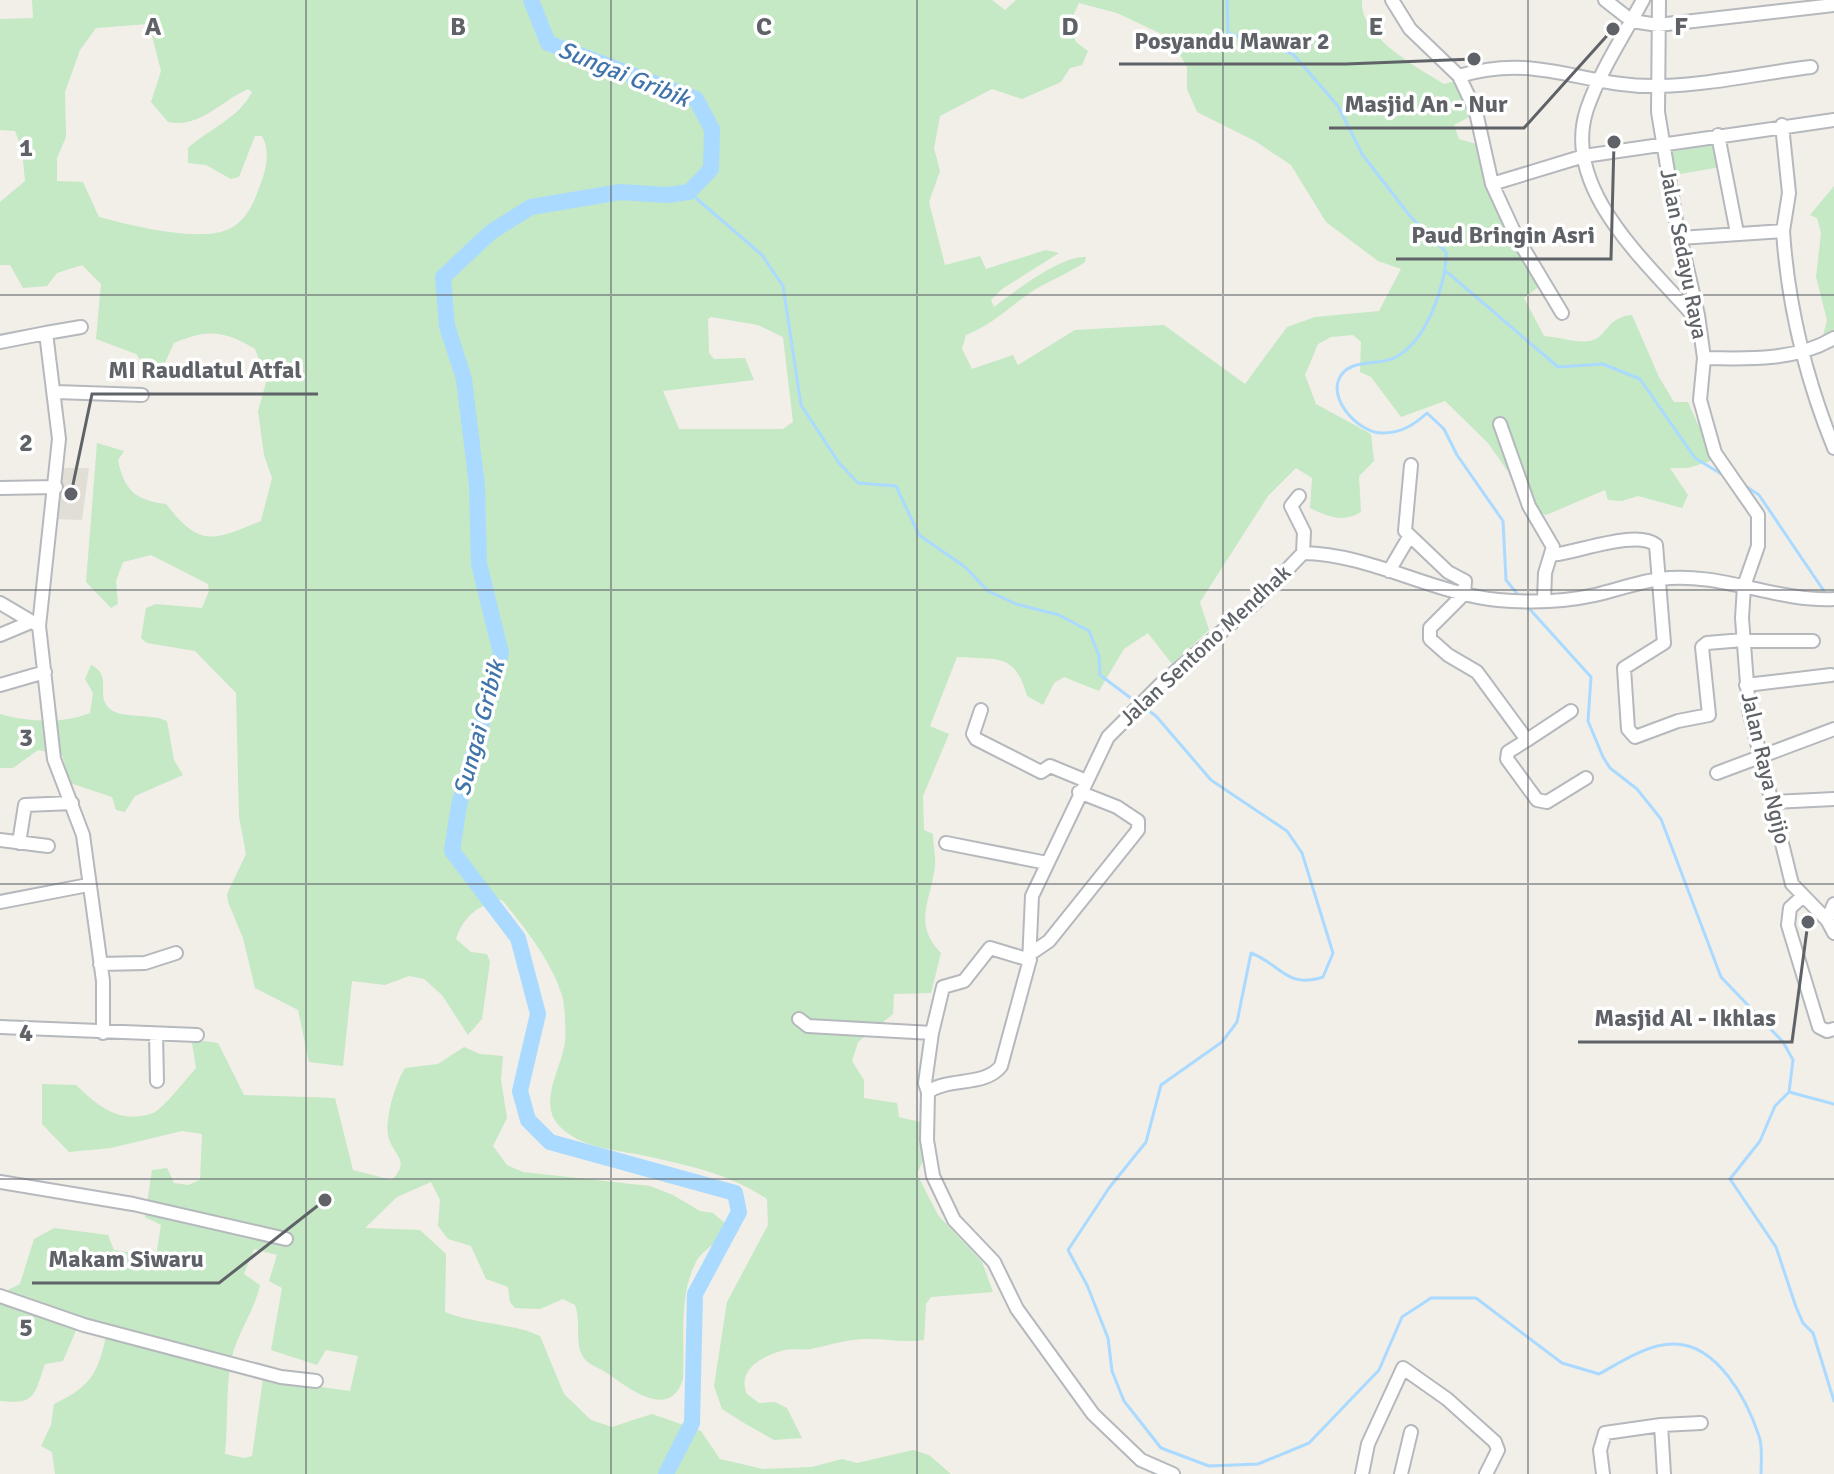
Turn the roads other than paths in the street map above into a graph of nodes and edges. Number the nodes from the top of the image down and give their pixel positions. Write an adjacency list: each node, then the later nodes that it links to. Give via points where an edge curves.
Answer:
1 (1392, 0): 9 (street, via 1410,29)
2 (1605, 0): 6 (street)
3 (1643, 0): 6 (street)
4 (1659, 0): 7 (street, Jalan Sedayu Raya)
5 (1834, 5): 7 (street)
6 (1632, 21): 7 (street); 10 (street)
7 (1658, 25): 11 (street, Jalan Sedayu Raya)
8 (1811, 67): 11 (street)
9 (1459, 76): 10 (street, via 1524,66); 17 (street, via 1476,112)
10 (1601, 81): 11 (street); 16 (street, via 1585,116)
11 (1659, 86): 15 (street, Jalan Sedayu Raya)
12 (1834, 120): 13 (street)
13 (1782, 125): 14 (street); 18 (street, via 1789,193)
14 (1718, 135): 15 (street); 19 (street)
15 (1662, 144): 16 (street); 20 (street, Jalan Sedayu Raya)
16 (1584, 156): 17 (street); 22 (street, via 1588,176 1612,218 1649,267)
17 (1492, 184): 21 (street)
18 (1783, 231): 19 (street); 27 (street)
19 (1737, 233): 20 (street)
20 (1680, 238): 22 (street, Jalan Sedayu Raya)
21 (1562, 313)
22 (1698, 315): 28 (street, Jalan Sedayu Raya)
23 (81, 327): 24 (street)
24 (46, 333): 26 (street); 29 (street)
25 (1834, 338): 27 (street)
26 (0, 342)
27 (1802, 351): 28 (street, via 1753,359); 32 (street)
28 (1704, 358): 42 (street, Jalan Sedayu Raya, via 1700,400 1708,433 1715,453 1758,515 1758,546)
29 (56, 392): 30 (street); 34 (street)
30 (142, 395)
31 (1500, 424): 39 (street, via 1529,506 1549,535)
32 (1834, 448)
33 (1411, 465): 37 (street, via 1405,531)
34 (56, 487): 35 (street); 47 (street)
35 (0, 488)
36 (1299, 496): 38 (street, via 1291,506 1304,532)
37 (1409, 537): 40 (street); 43 (street, via 1448,572 1465,579)
38 (1303, 553): 40 (street, Jalan Sentono Mendhak); 62 (street, Jalan Sentono Mendhak, via 1108,737)
39 (1551, 555): 41 (street, via 1650,540 1656,545); 45 (street)
40 (1389, 571): 43 (street, Jalan Sentono Mendhak)
41 (1659, 579): 42 (street, Jalan Sentono Mendhak); 45 (street, Jalan Sentono Mendhak, via 1593,595); 49 (street, via 1664,643 1624,668 1630,735 1709,715 1702,647)
42 (1744, 586): 44 (street, Jalan Sentono Mendhak); 49 (street, Jalan Raya Ngijo)
43 (1464, 594): 45 (street, Jalan Sentono Mendhak); 58 (street, via 1434,623 1429,636 1477,672)
44 (1834, 599)
45 (1537, 601)
46 (0, 603): 47 (street)
47 (35, 624): 48 (street); 51 (street)
48 (0, 635)
49 (1743, 640): 50 (street); 54 (street, Jalan Raya Ngijo)
50 (1813, 641)
51 (45, 672): 53 (street); 65 (street, via 54,759)
52 (1831, 675): 54 (street)
53 (0, 685)
54 (1746, 685): 59 (street, Jalan Raya Ngijo)
55 (981, 710): 62 (street, via 976,739 1041,772 1051,766)
56 (1571, 711): 58 (street)
57 (1834, 729): 59 (street)
58 (1527, 740): 61 (street, via 1508,752 1507,759 1540,802)
59 (1759, 757): 60 (street); 64 (street, Jalan Raya Ngijo)
60 (1717, 773)
61 (1586, 778)
62 (1082, 786): 70 (street, Jalan Sentono Mendhak); 78 (street, via 1138,821 1138,830 1049,941)
63 (1834, 799): 64 (street)
64 (1773, 802): 72 (street, Jalan Raya Ngijo, via 1792,884)
65 (72, 803): 67 (street, via 25,805); 71 (street, via 83,835)
66 (0, 840): 67 (street)
67 (19, 843): 69 (street)
68 (946, 843): 70 (street)
69 (48, 846)
70 (1047, 863): 78 (street, Jalan Sentono Mendhak, via 1032,896)
71 (88, 885): 73 (street); 79 (street)
72 (1802, 897): 75 (street, Jalan Raya Ngijo); 82 (street, via 1790,908 1788,925 1819,1027)
73 (0, 902)
74 (1834, 904): 75 (street)
75 (1827, 920): 76 (street, Jalan Raya Ngijo)
76 (1834, 933)
77 (176, 953): 79 (street, via 145,963)
78 (1030, 957): 84 (street, via 990,948 964,981 942,989); 88 (street, Jalan Sentono Mendhak, via 998,1070)
79 (100, 964): 83 (street)
80 (799, 1019): 84 (street, via 808,1026)
81 (0, 1027): 83 (street)
82 (1834, 1029)
83 (103, 1033): 85 (street)
84 (932, 1033): 88 (street)
85 (156, 1035): 86 (street); 87 (street)
86 (197, 1035)
87 (157, 1081)
88 (928, 1092): 96 (street, via 933,1176 954,1220 994,1262 1017,1309 1093,1414 1141,1460)
89 (0, 1182): 90 (street, via 133,1204)
90 (286, 1239)
91 (0, 1296): 92 (street, via 84,1325 281,1377)
92 (316, 1381)
93 (1701, 1423): 94 (street)
94 (1662, 1431): 100 (street, via 1605,1433 1600,1450); 101 (street)
95 (1411, 1432): 98 (street)
96 (1173, 1474)
97 (1362, 1474): 99 (street, via 1368,1444 1400,1369 1447,1399 1498,1446)
98 (1401, 1474)
99 (1486, 1474)
100 (1603, 1474)
101 (1664, 1474)

